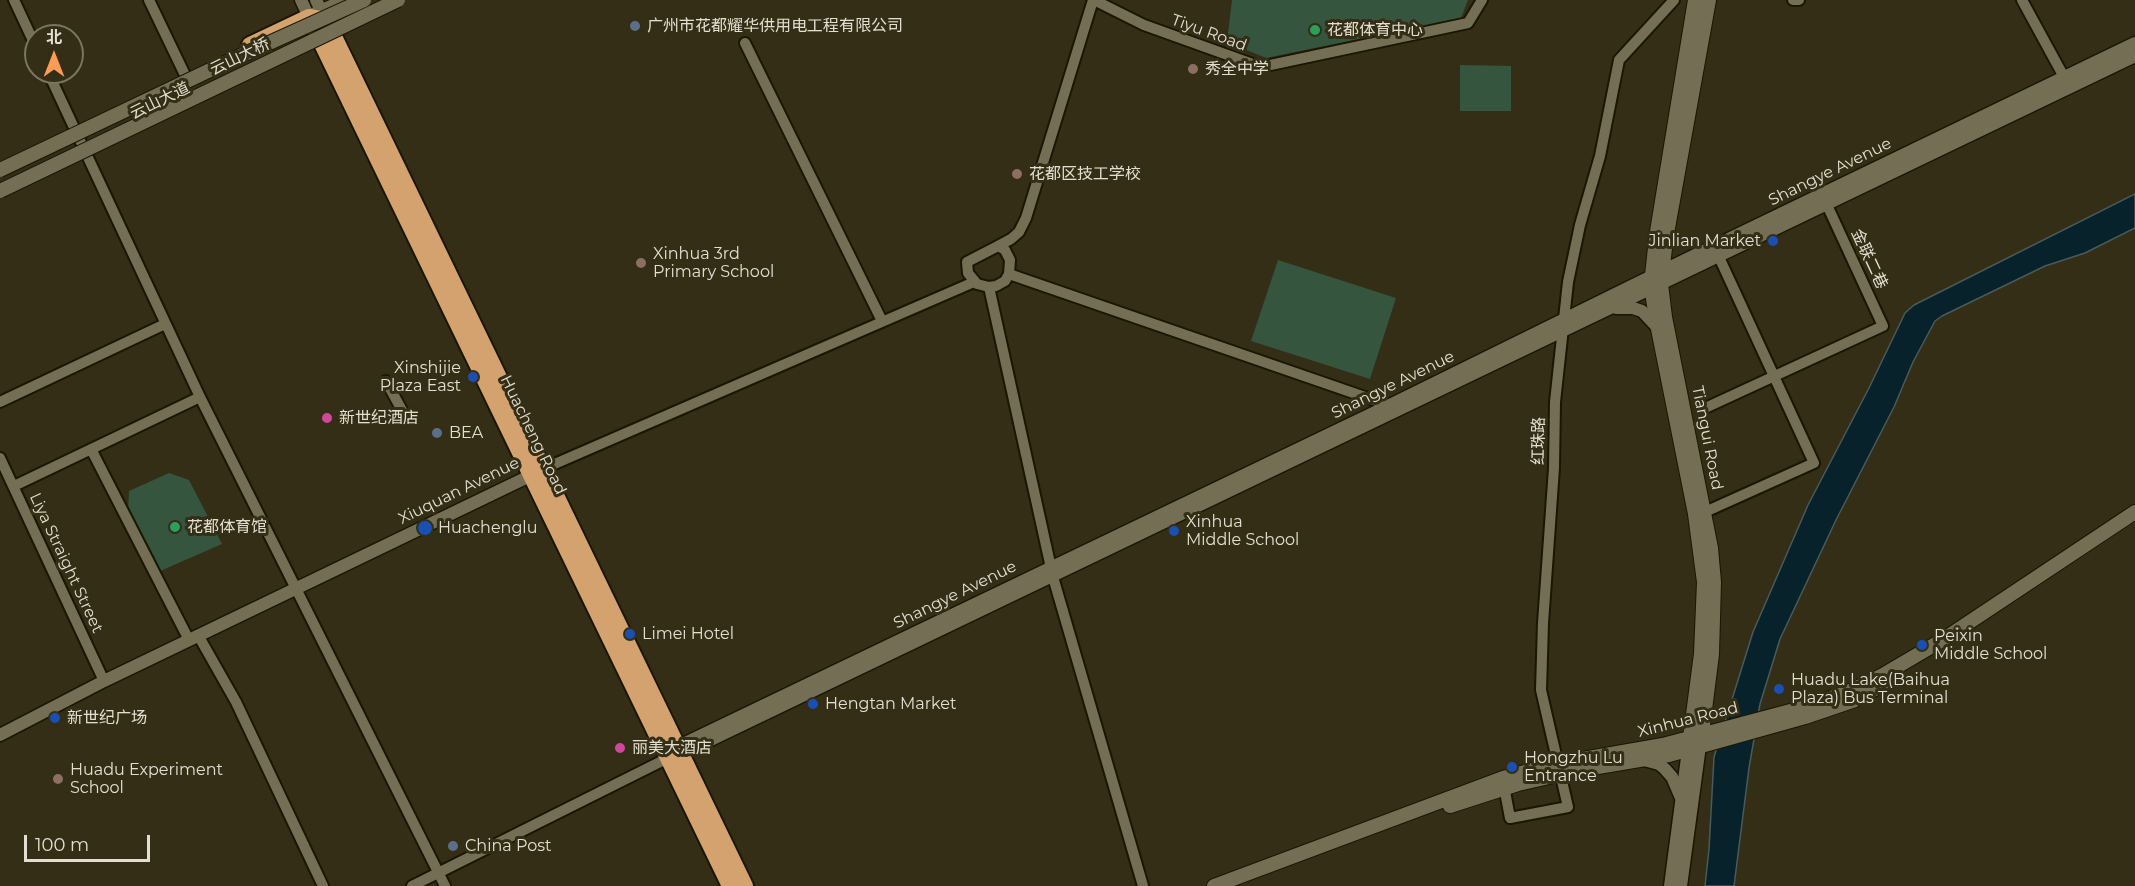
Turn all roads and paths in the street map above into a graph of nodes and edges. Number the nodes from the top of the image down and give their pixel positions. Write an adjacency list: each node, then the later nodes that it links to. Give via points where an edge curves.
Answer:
1 (149, 0): 23 (street)
2 (302, 0): 17 (street, Huacheng Road)
3 (347, 0): 17 (main road)
4 (356, 0): 17 (main road)
5 (364, 0): 28 (main road, 云山大桥, bridge)
6 (398, 0): 31 (main road, 云山大桥, bridge)
7 (405, 0): 17 (main road)
8 (1093, 0): 9 (street, Tiyu Road, via 1144,25 1261,68 1468,23); 35 (street, via 1026,218 1019,232)
9 (1482, 0)
10 (1674, 0): 45 (street, 红珠路, via 1619,60 1568,282)
11 (1695, 0): 39 (main road, Tiangui Road, via 1656,238)
12 (1709, 0): 34 (main road, Tiangui Road)
13 (1793, 0): 14 (street)
14 (1799, 0)
15 (2022, 0): 22 (street)
16 (16, 1): 18 (street)
17 (321, 22): 23 (main road); 23 (highway, 云山大道, via 250,45); 26 (highway, 云山大道); 56 (highway, Huacheng Road)
18 (26, 24)
19 (745, 43): 43 (street)
20 (2135, 43): 22 (street, Shangye Avenue)
21 (2135, 56): 33 (street, Shangye Avenue)
22 (2064, 77): 36 (street, Shangye Avenue)
23 (192, 83): 25 (highway, 云山大道); 29 (main road); 30 (main road)
24 (54, 84): 25 (street)
25 (75, 128): 26 (street); 27 (highway, 云山大道)
26 (87, 155): 32 (highway, 云山大道); 44 (street)
27 (0, 164)
28 (0, 170)
29 (0, 177)
30 (0, 184)
31 (0, 191)
32 (0, 197)
33 (1827, 205): 37 (street, Shangye Avenue); 47 (street, 金联二巷, via 1883,327)
34 (1666, 239): 36 (street, via 1676,254); 39 (main road, Tiangui Road)
35 (998, 246): 38 (street, via 1010,260); 40 (street, via 967,262)
36 (1699, 254): 39 (street, Shangye Avenue)
37 (1719, 257): 39 (street, Shangye Avenue); 47 (street)
38 (1009, 274): 41 (street, via 1001,284); 51 (street)
39 (1657, 280): 42 (street, Shangye Avenue); 45 (street, Shangye Avenue); 46 (main road, Tiangui Road); 59 (main road, Tiangui Road)
40 (974, 282): 41 (street); 43 (street, Xiuquan Avenue)
41 (989, 288): 61 (street)
42 (1609, 309): 45 (street, Shangye Avenue); 46 (street, via 1637,309)
43 (882, 321): 56 (street, Xiuquan Avenue)
44 (165, 324): 49 (street); 50 (street)
45 (1563, 326): 51 (street, Shangye Avenue); 70 (street, 红珠路, via 1555,402 1541,690)
46 (1657, 327): 59 (main road, Tiangui Road)
47 (1774, 376): 52 (street); 59 (street, via 1814,463)
48 (386, 381): 53 (street)
49 (200, 397): 54 (street); 62 (street)
50 (0, 402)
51 (1396, 407): 61 (street, Shangye Avenue)
52 (1703, 410)
53 (404, 414)
54 (91, 449): 57 (street); 63 (street)
55 (0, 458): 57 (street, Liya Straight Street)
56 (537, 472): 62 (street, Xiuquan Avenue); 68 (highway, Huacheng Road)
57 (14, 486): 64 (street, Liya Straight Street)
58 (2135, 512): 65 (main road, Xinhua Road, via 1883,675)
59 (1700, 513): 67 (main road, Tiangui Road, via 1711,548 1714,617)
60 (2135, 524): 65 (main road, Xinhua Road, via 1948,647 1871,692 1824,711)
61 (1052, 572): 68 (street, Shangye Avenue); 79 (street)
62 (297, 588): 63 (street, Xiuquan Avenue); 73 (street)
63 (194, 638): 64 (street, Xiuquan Avenue); 74 (street, via 236,702)
64 (104, 681): 66 (street, Xiuquan Avenue)
65 (1765, 723): 67 (main road, Xinhua Road)
66 (0, 735)
67 (1702, 740): 69 (main road, Xinhua Road); 70 (main road, Xinhua Road); 72 (street, Tiangui Road); 83 (street, Tiangui Road)
68 (675, 754): 73 (street, Shangye Avenue); 77 (highway, Huacheng Road); 78 (highway, Huacheng Road)
69 (1642, 760): 70 (main road, Xinhua Road); 72 (street, via 1665,769)
70 (1558, 768): 71 (main road, Xinhua Road); 71 (street, 红珠路, via 1568,807 1510,818)
71 (1504, 783): 80 (main road, Xinhua Road); 81 (main road, Xinhua Road)
72 (1682, 799): 82 (street, Tiangui Road)
73 (439, 873): 75 (street, Shangye Avenue); 76 (street)
74 (323, 886)
75 (412, 886)
76 (445, 886)
77 (730, 886)
78 (745, 886)
79 (1143, 886)
80 (1214, 886)
81 (1236, 886)
82 (1670, 886)
83 (1681, 886)

